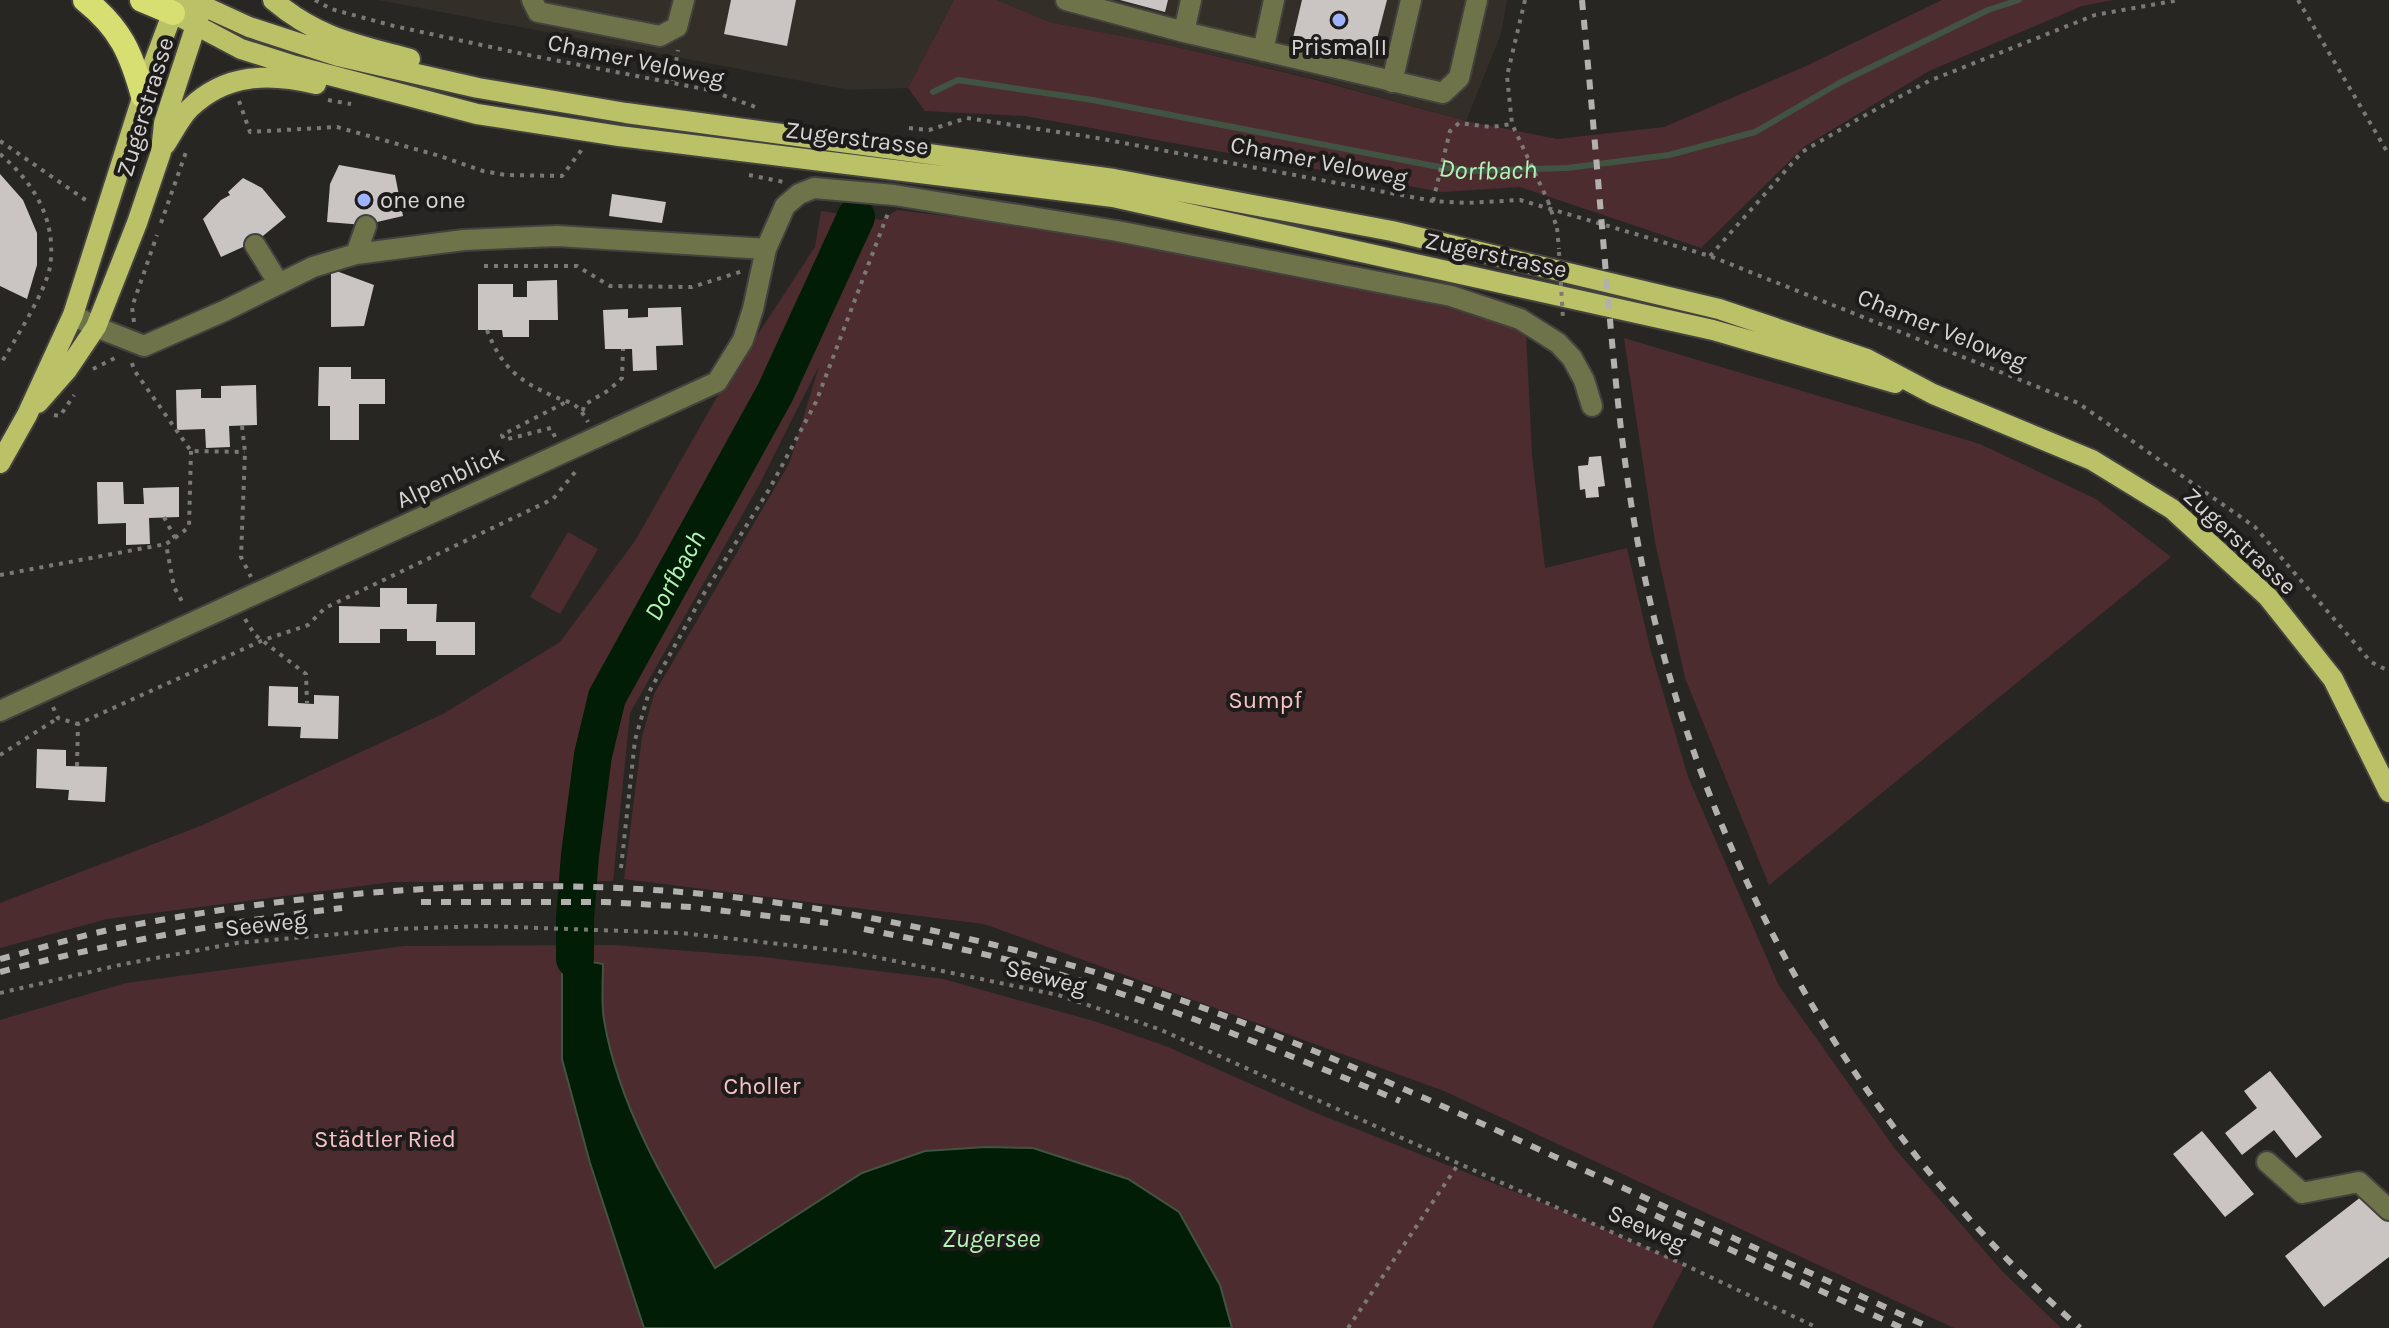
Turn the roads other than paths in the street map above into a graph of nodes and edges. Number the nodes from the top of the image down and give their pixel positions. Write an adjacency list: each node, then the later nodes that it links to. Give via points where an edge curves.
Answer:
1 (85, 0): 15 (highway, via 129,49)
2 (142, 0): 11 (highway)
3 (273, 0): 16 (main road, via 327,36 420,62 597,96)
4 (532, 0): 5 (street, via 538,12 660,36 677,27)
5 (684, 0)
6 (1066, 0): 12 (street)
7 (1191, 0): 12 (street)
8 (1274, 0): 13 (street)
9 (1411, 0): 14 (street)
10 (1477, 0): 14 (street, via 1459,78 1443,93)
11 (190, 8): 15 (main road, Zugerstrasse); 16 (main road, Zugerstrasse, via 338,56 478,88); 17 (main road, Zugerstrasse, via 241,49); 18 (main road, Zugerstrasse)
12 (1184, 32): 13 (street)
13 (1263, 51): 14 (street)
14 (1392, 82)
15 (143, 96): 25 (main road, Zugerstrasse)
16 (626, 113): 27 (main road, Zugerstrasse, via 1114,179 1392,231 1719,309 1867,359)
17 (477, 114): 18 (main road, via 414,107 295,80 257,78 214,88 188,110); 27 (main road, Zugerstrasse, via 1113,197 1713,330)
18 (161, 152): 26 (main road, Zugerstrasse)
19 (814, 188): 23 (street, Alpenblick, via 785,206); 28 (street, Zugerstrasse, via 894,195 1117,231 1451,296 1520,319 1558,343 1584,380)
20 (366, 226): 22 (street)
21 (255, 245): 24 (street)
22 (356, 254): 23 (street, via 464,240 557,236); 24 (street)
23 (765, 257): 31 (street, Alpenblick, via 743,340 717,382 650,408 571,461)
24 (279, 284): 26 (street, via 144,346)
25 (73, 315): 26 (street); 29 (main road, Zugerstrasse)
26 (96, 327): 29 (main road, Zugerstrasse)
27 (1933, 394): 32 (main road, Zugerstrasse, via 2092,460 2172,509 2268,597 2333,679)
28 (1592, 406)
29 (27, 415): 30 (main road, Zugerstrasse)
30 (0, 463)
31 (0, 711)
32 (2389, 792)
33 (2267, 1162): 34 (street, via 2302,1193 2359,1182)
34 (2389, 1210)

